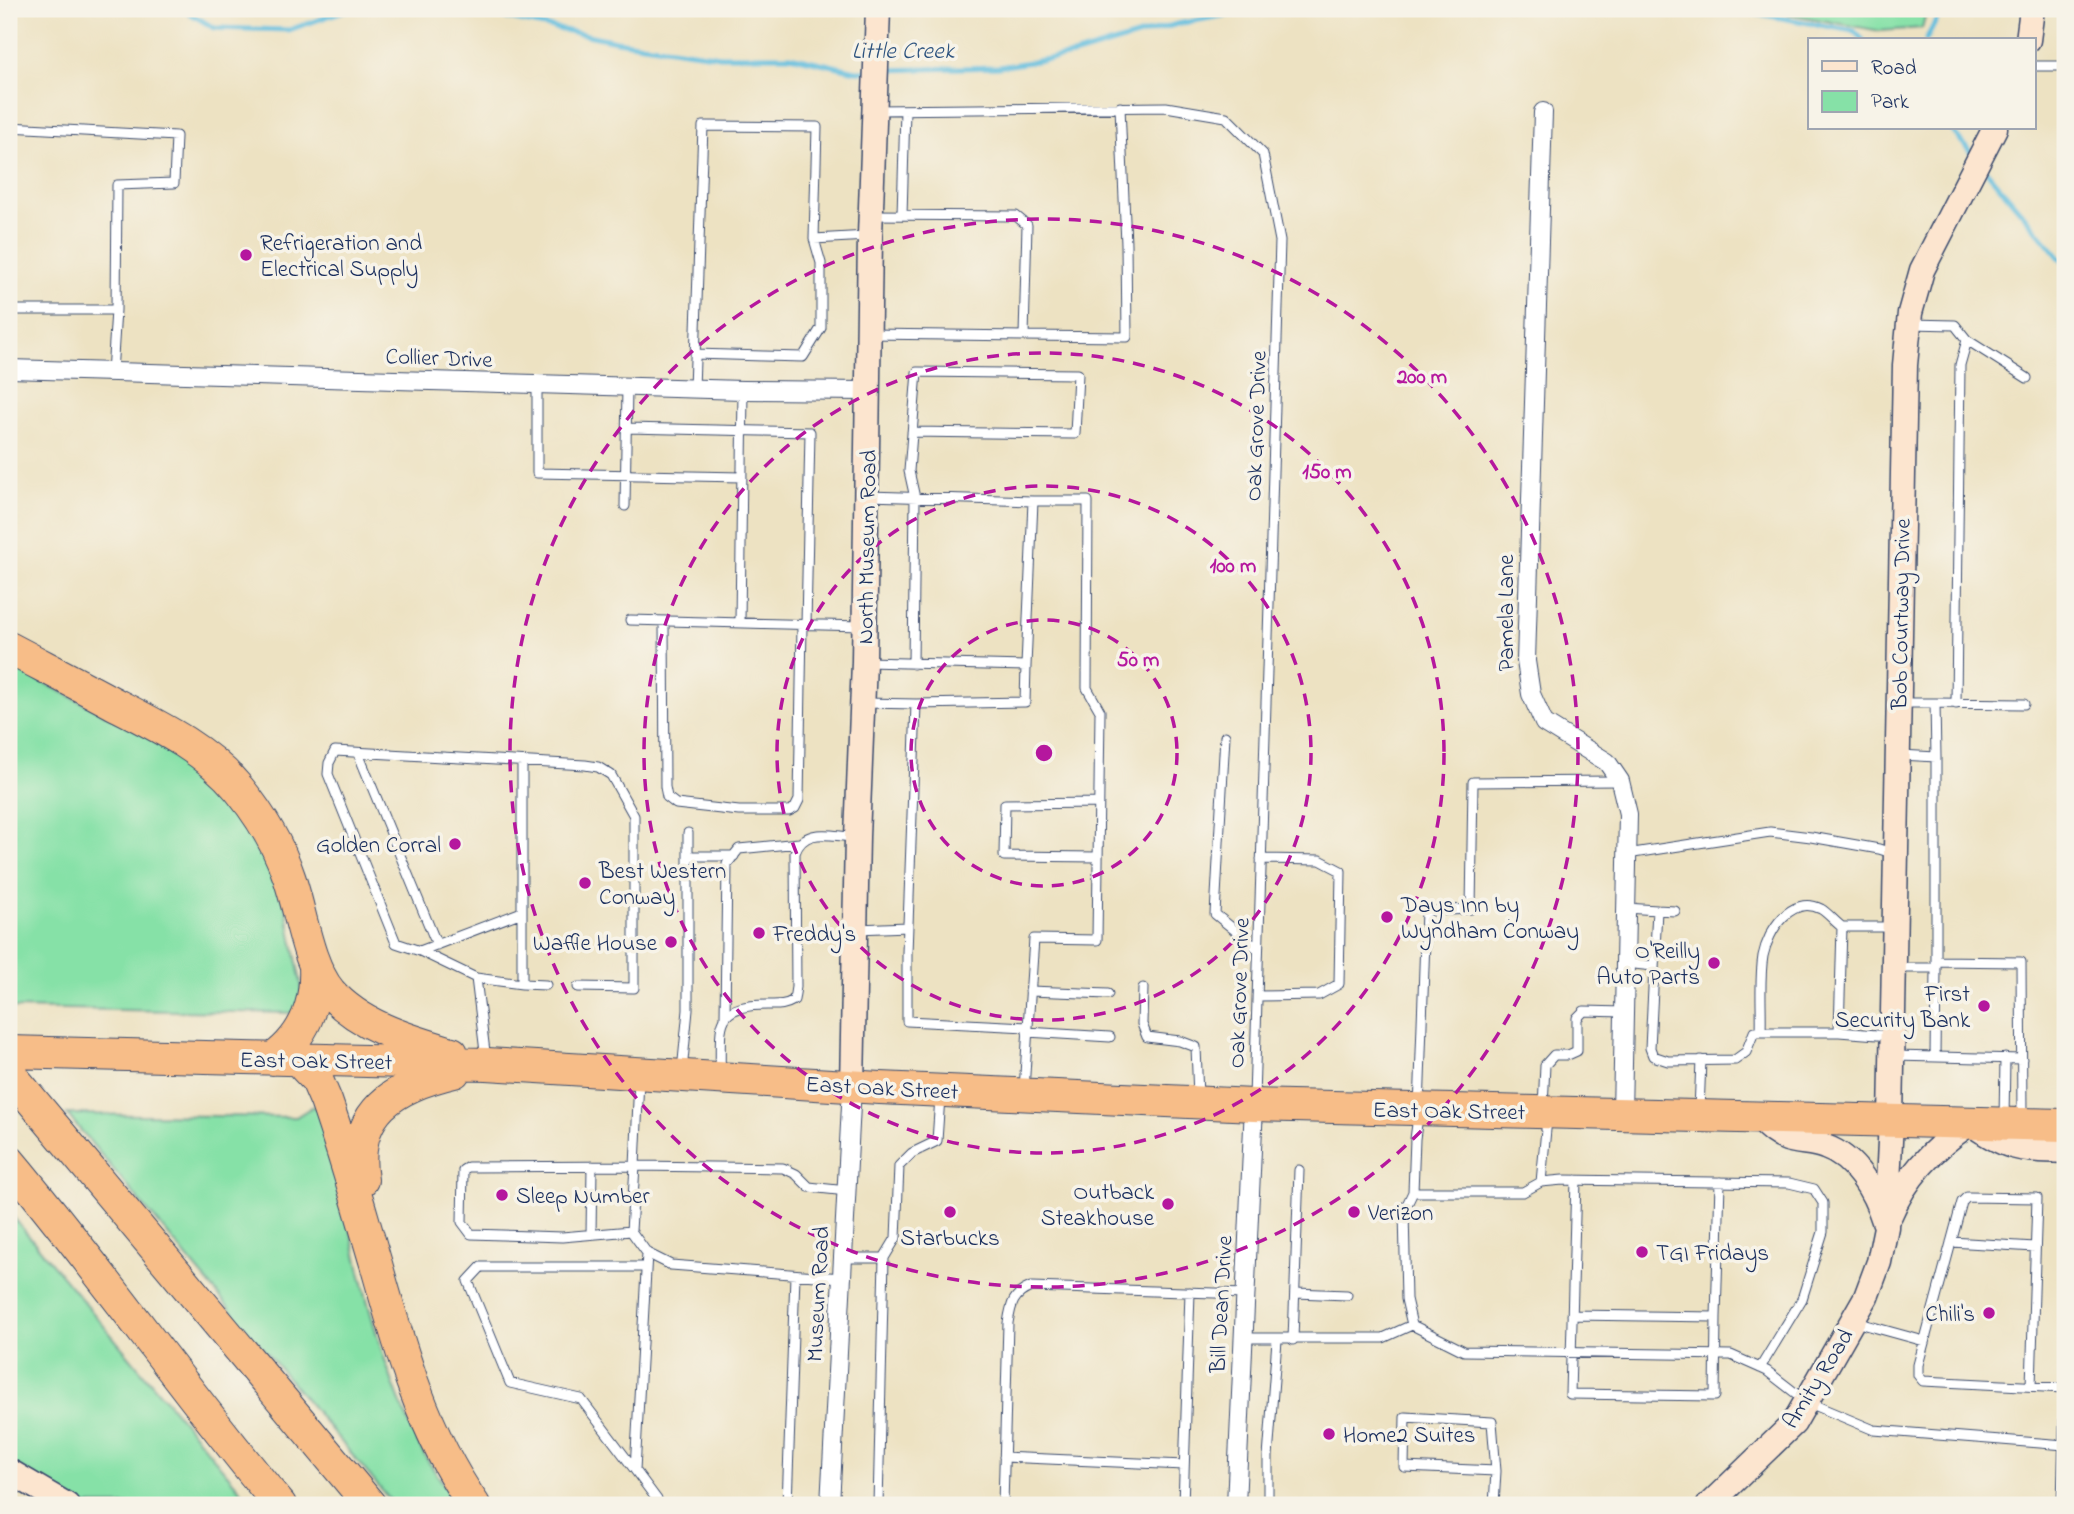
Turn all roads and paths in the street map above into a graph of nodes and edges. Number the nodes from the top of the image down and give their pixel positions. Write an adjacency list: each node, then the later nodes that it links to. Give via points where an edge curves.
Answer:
1 (878, 9): 7 (street, North Museum Road)
2 (2032, 9): 3 (street)
3 (2028, 38)
4 (2036, 66): 5 (lane)
5 (2065, 66)
6 (1120, 107): 8 (lane, Oak Grove Drive); 19 (lane, via 1127,337); 69 (lane, Oak Grove Drive, via 1166,107 1226,117 1262,154 1280,241)
7 (875, 110): 8 (lane, Oak Grove Drive); 13 (street, North Museum Road)
8 (905, 110): 12 (lane)
9 (1543, 112): 59 (street, Pamela Lane, via 1526,661 1531,694 1544,723 1607,762)
10 (9, 127): 16 (lane, via 176,135 174,183 117,185)
11 (1994, 130): 17 (street, Bob Courtway Drive, via 1922,270)
12 (902, 215): 13 (lane); 19 (lane, via 1016,216 1027,225)
13 (871, 226): 14 (lane); 18 (street, North Museum Road)
14 (814, 239): 21 (lane, via 821,263 821,328 803,357); 21 (lane, via 817,127 703,126)
15 (9, 310): 16 (lane)
16 (116, 310): 23 (lane)
17 (1909, 324): 20 (lane, via 1955,325); 49 (street, Bob Courtway Drive)
18 (868, 334): 19 (lane); 29 (street, North Museum Road)
19 (1024, 336)
20 (1967, 340): 24 (lane); 52 (lane, via 1960,365)
21 (695, 354): 27 (lane)
22 (9, 369): 23 (street, Collier Drive)
23 (112, 373): 25 (street, Collier Drive)
24 (2027, 378)
25 (537, 384): 26 (street, Collier Drive); 33 (lane, via 537,473)
26 (627, 387): 27 (street, Collier Drive); 30 (lane)
27 (694, 389): 28 (street, Collier Drive)
28 (743, 390): 29 (street, Collier Drive); 31 (lane)
29 (868, 391): 35 (street, North Museum Road)
30 (627, 428): 31 (lane); 33 (lane)
31 (743, 432): 34 (lane); 42 (lane, via 810,432)
32 (912, 432): 32 (lane, via 918,372 1078,374 1075,434); 36 (lane, via 909,471)
33 (626, 475): 34 (lane); 38 (lane)
34 (742, 477): 41 (lane)
35 (867, 496): 36 (lane); 43 (street, North Museum Road)
36 (915, 498): 37 (lane); 46 (lane)
37 (1032, 501): 47 (lane); 60 (lane, via 1088,501 1087,688 1100,711)
38 (625, 506)
39 (630, 621): 40 (lane)
40 (664, 621): 41 (lane); 42 (lane, via 667,797 676,804 739,811 789,811 799,800)
41 (740, 623): 42 (lane)
42 (804, 625): 43 (lane)
43 (864, 626): 45 (street, North Museum Road)
44 (9, 648): 83 (highway, via 161,728 228,777 275,841)
45 (864, 662): 46 (lane); 48 (street, North Museum Road)
46 (913, 664): 47 (lane)
47 (1026, 666): 51 (lane, via 1025,702)
48 (862, 702): 51 (lane); 62 (street, North Museum Road)
49 (1899, 703): 50 (lane); 56 (street, Bob Courtway Drive)
50 (1935, 703): 52 (lane); 57 (lane)
51 (916, 704): 76 (lane)
52 (1956, 704): 53 (lane)
53 (2024, 704)
54 (1225, 736): 79 (lane, via 1215,914)
55 (358, 752): 58 (lane); 78 (lane); 80 (lane, via 335,751 328,774 397,943)
56 (1897, 754): 57 (lane); 65 (street, Bob Courtway Drive)
57 (1936, 757): 82 (lane)
58 (522, 762): 73 (lane); 89 (lane, via 598,767 611,775 634,817 634,988)
59 (1620, 781): 64 (street, Pamela Lane, via 1628,814); 117 (lane, via 1473,782 1471,909 1426,911)
60 (1099, 803): 68 (lane); 68 (lane, via 1004,804 1004,856)
61 (688, 833): 66 (lane)
62 (857, 838): 63 (lane, via 814,835); 77 (street, North Museum Road)
63 (799, 842): 67 (lane, via 739,849); 95 (lane, via 795,853 794,1000 785,1005 736,1007)
64 (1627, 854): 65 (lane, via 1770,832); 70 (street, Pamela Lane)
65 (1896, 854): 75 (street, Bob Courtway Drive)
66 (688, 856): 67 (lane); 110 (lane, via 688,1010)
67 (734, 856): 95 (lane, via 727,864)
68 (1098, 857): 91 (lane, via 1097,940 1034,939)
69 (1261, 859): 79 (lane, Oak Grove Drive); 93 (lane, via 1320,860 1341,871 1339,984 1319,995)
70 (1626, 908): 71 (lane); 81 (street, Pamela Lane)
71 (1657, 910): 72 (lane); 84 (lane)
72 (1675, 911)
73 (522, 912): 78 (lane); 87 (lane)
74 (1842, 927): 75 (lane); 97 (lane, via 1820,909 1800,906 1784,914 1763,957); 98 (lane)
75 (1894, 927): 85 (street, Bob Courtway Drive)
76 (908, 928): 77 (lane); 96 (lane, via 907,1021)
77 (855, 929): 112 (street, North Museum Road)
78 (437, 945): 80 (lane)
79 (1258, 949): 93 (lane, Oak Grove Drive)
80 (420, 951): 86 (lane)
81 (1625, 963): 84 (lane); 94 (street, Pamela Lane)
82 (1936, 964): 85 (lane); 102 (lane); 104 (lane, via 2021,962)
83 (315, 966): 105 (highway, via 308,1016); 107 (highway, via 332,993 378,1027)
84 (1653, 966): 106 (lane, via 1653,1056 1668,1061)
85 (1894, 968): 100 (street, Bob Courtway Drive)
86 (476, 978): 87 (lane); 107 (lane)
87 (522, 984): 88 (lane)
88 (546, 985)
89 (578, 987)
90 (1143, 988): 115 (lane, via 1142,1024 1147,1037 1196,1047)
91 (1030, 991): 92 (lane); 96 (lane)
92 (1108, 994)
93 (1257, 996): 116 (lane, Oak Grove Drive)
94 (1624, 1013): 118 (lane, via 1584,1011 1577,1018 1577,1051 1554,1055 1545,1065); 119 (street, Pamela Lane)
95 (726, 1017): 111 (lane)
96 (1028, 1030): 99 (lane); 114 (lane)
97 (1761, 1032): 98 (lane); 106 (lane, via 1754,1032 1746,1052 1735,1060)
98 (1839, 1032): 100 (lane)
99 (1110, 1037)
100 (1892, 1046): 102 (lane); 122 (street, Bob Courtway Drive)
101 (9, 1052): 105 (highway, East Oak Street)
102 (1935, 1057): 103 (lane)
103 (2005, 1058): 104 (lane); 124 (lane)
104 (2022, 1059): 124 (lane)
105 (286, 1060): 107 (highway, East Oak Street); 144 (highway, via 309,1070 317,1080)
106 (1701, 1060): 120 (lane)
107 (487, 1064): 109 (highway, East Oak Street); 144 (highway, via 420,1082 385,1102 369,1120 359,1165)
108 (9, 1073): 175 (highway)
109 (639, 1073): 110 (highway, East Oak Street); 129 (lane)
110 (682, 1076): 111 (highway, East Oak Street)
111 (720, 1078): 112 (highway, East Oak Street)
112 (852, 1086): 113 (highway, East Oak Street); 134 (street, Museum Road)
113 (940, 1090): 114 (highway, East Oak Street); 143 (lane, via 937,1141 912,1153 900,1166 895,1238)
114 (1024, 1094): 115 (highway, East Oak Street)
115 (1198, 1102): 116 (highway, East Oak Street)
116 (1254, 1105): 117 (highway, East Oak Street); 150 (street, Bill Dean Drive)
117 (1419, 1109): 118 (highway, East Oak Street); 135 (lane)
118 (1545, 1112): 119 (highway, East Oak Street); 132 (lane)
119 (1622, 1114): 120 (highway, East Oak Street)
120 (1699, 1115): 121 (highway, East Oak Street)
121 (1756, 1117): 122 (highway, East Oak Street); 136 (street, via 1787,1139 1824,1146 1841,1156 1864,1180)
122 (1891, 1120): 123 (highway, East Oak Street); 136 (street, Amity Road)
123 (1970, 1123): 124 (highway, East Oak Street); 126 (street, East Oak Street, via 2007,1146); 136 (street, Amity Road, via 1923,1163 1901,1193)
124 (2013, 1124): 125 (highway, East Oak Street)
125 (2065, 1125)
126 (2065, 1151)
127 (9, 1161): 174 (highway)
128 (592, 1166): 129 (lane); 138 (lane); 138 (lane, via 468,1167 463,1170 462,1222 471,1234)
129 (635, 1166): 134 (lane, via 783,1168 809,1186); 137 (lane)
130 (1298, 1170): 149 (lane)
131 (1576, 1180): 132 (lane); 133 (lane); 152 (lane)
132 (1541, 1182): 135 (lane, via 1523,1192)
133 (1720, 1182): 153 (lane); 162 (lane, via 1789,1183 1814,1189 1823,1203 1823,1232 1801,1299)
134 (847, 1191): 142 (street, Museum Road)
135 (1413, 1192): 155 (lane, via 1404,1210 1406,1299)
136 (1886, 1227): 154 (street, Amity Road, via 1867,1297)
137 (631, 1231): 138 (lane); 141 (lane)
138 (591, 1234)
139 (1951, 1242): 140 (lane); 140 (lane, via 1967,1197 2037,1198); 159 (lane)
140 (2035, 1247): 163 (lane)
141 (647, 1254): 145 (lane); 146 (lane, via 671,1265)
142 (843, 1258): 143 (lane); 147 (street, Museum Road)
143 (884, 1258): 180 (lane)
144 (376, 1264): 176 (highway, via 423,1414)
145 (646, 1267): 169 (lane); 169 (lane, via 481,1267 468,1281 510,1383 581,1399)
146 (794, 1275): 147 (lane); 178 (lane)
147 (842, 1278): 179 (street, Museum Road)
148 (1190, 1292): 150 (lane); 167 (lane, via 1031,1287 1020,1291 1011,1302 1008,1323); 168 (lane)
149 (1295, 1293): 151 (lane); 158 (lane)
150 (1245, 1294): 156 (street, Bill Dean Drive)
151 (1348, 1295)
152 (1572, 1315): 153 (lane); 160 (lane)
153 (1716, 1317): 161 (lane)
154 (1853, 1322): 159 (lane); 165 (street, Amity Road)
155 (1412, 1325): 158 (lane, via 1383,1338); 160 (lane, via 1464,1352)
156 (1243, 1338): 157 (lane); 183 (street, Bill Dean Drive)
157 (1277, 1340): 158 (lane); 184 (lane)
158 (1293, 1340)
159 (1924, 1341): 163 (lane, via 1918,1365 1923,1381)
160 (1570, 1353): 161 (lane); 161 (lane, via 1570,1394 1609,1395 1715,1396)
161 (1715, 1355): 162 (lane, via 1731,1355)
162 (1760, 1368): 165 (lane)
163 (2031, 1386): 164 (lane)
164 (2064, 1388): 166 (lane)
165 (1807, 1402): 166 (lane, via 1874,1430); 186 (street, Amity Road, via 1794,1423)
166 (2064, 1445): 172 (lane)
167 (1004, 1457): 168 (lane); 181 (lane)
168 (1184, 1465): 182 (lane)
169 (635, 1470): 177 (lane)
170 (9, 1471): 173 (street)
171 (1496, 1471): 171 (lane, via 1492,1422 1405,1417 1404,1467); 185 (lane)
172 (2063, 1501)
173 (67, 1505)
174 (279, 1505)
175 (370, 1505)
176 (474, 1505)
177 (660, 1505)
178 (787, 1505)
179 (830, 1505)
180 (878, 1505)
181 (1003, 1505)
182 (1183, 1505)
183 (1236, 1505)
184 (1268, 1505)
185 (1494, 1505)
186 (1709, 1505)

